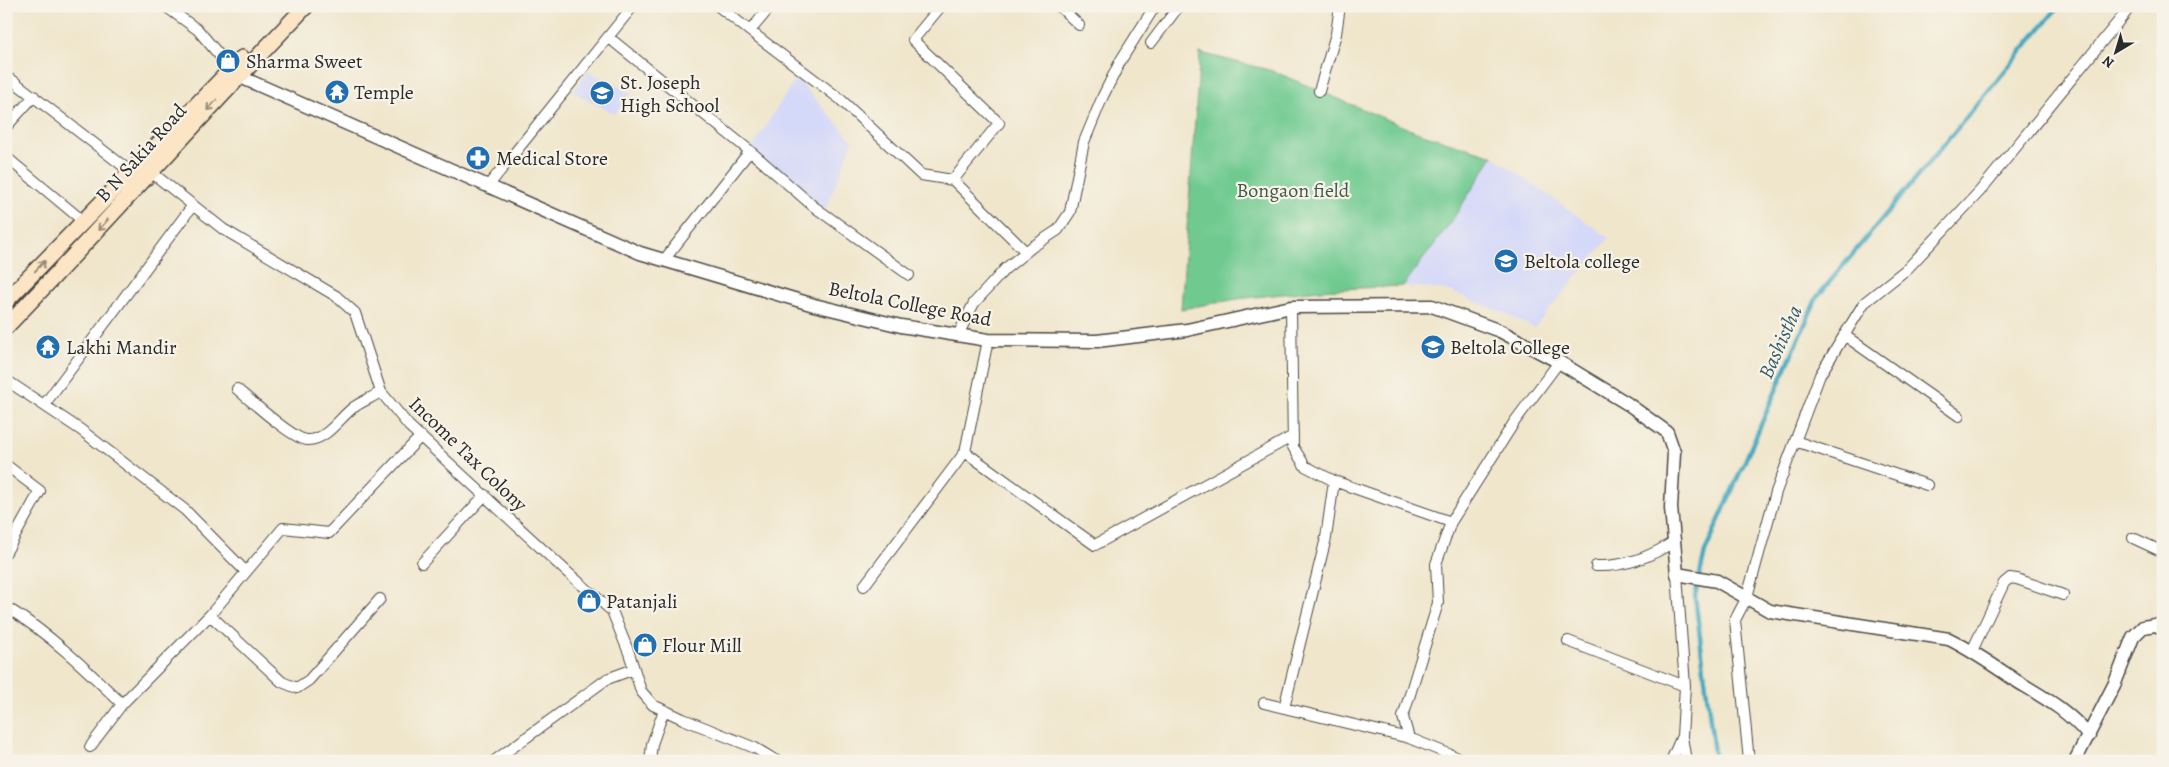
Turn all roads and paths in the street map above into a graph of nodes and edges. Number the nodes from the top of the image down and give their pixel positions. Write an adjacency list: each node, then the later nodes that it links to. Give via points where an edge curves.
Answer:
1 (165, 6): 17 (street, via 198,30)
2 (293, 6): 17 (main road, B N Sakia Road)
3 (306, 6): 17 (main road, B N Sakia Road)
4 (633, 6): 15 (street)
5 (718, 6): 14 (street)
6 (771, 6): 14 (street)
7 (941, 6): 25 (street, via 913,40 999,123)
8 (1059, 6): 13 (street)
9 (1155, 6): 29 (street, via 1121,60 1084,142 1070,212 1058,230)
10 (1179, 6): 16 (street)
11 (1340, 6): 19 (street, via 1336,34)
12 (2131, 6): 36 (street, via 1980,191 1908,268 1864,303)
13 (1079, 25)
14 (750, 31): 25 (street, via 840,99 921,175)
15 (608, 37): 22 (street); 26 (street)
16 (1151, 44)
17 (235, 72): 24 (main road, B N Sakia Road); 26 (street, Beltola College Road)
18 (12, 80): 20 (street, Income Tax Colony)
19 (1319, 91)
20 (34, 96): 21 (street); 24 (street, Income Tax Colony)
21 (6, 127)
22 (750, 151): 30 (street); 31 (street, via 813,206)
23 (6, 157): 28 (street)
24 (140, 169): 27 (street, Income Tax Colony); 28 (main road, B N Sakia Road); 34 (main road, B N Sakia Road, one-way to 34)
25 (953, 180): 29 (street)
26 (488, 186): 30 (street, Beltola College Road, via 640,253)
27 (193, 205): 41 (street, Income Tax Colony, via 223,229 336,296 355,313); 42 (street)
28 (83, 221): 32 (main road, B N Sakia Road, one-way to 28)
29 (1026, 252): 35 (street, via 1004,269 974,303)
30 (664, 260): 35 (street, Beltola College Road, via 814,305 901,326)
31 (909, 275)
32 (6, 302)
33 (1291, 307): 37 (street, Beltola College Road, via 1187,330 1097,341); 38 (street, Beltola College Road, via 1432,306 1500,331); 45 (street)
34 (6, 327)
35 (958, 335): 37 (street, Beltola College Road)
36 (1844, 335): 43 (street); 46 (street, via 1820,375)
37 (988, 340): 47 (street)
38 (1559, 362): 52 (street, via 1515,421); 54 (street, Beltola College Road, via 1668,432 1674,452 1671,508)
39 (6, 380): 42 (street)
40 (237, 389): 41 (street, via 293,434 307,441 329,430 354,407)
41 (381, 392): 44 (street, Income Tax Colony, via 409,426)
42 (44, 405): 59 (street, via 185,510)
43 (1958, 416)
44 (422, 436): 51 (street, Income Tax Colony); 59 (street, via 329,533 283,528)
45 (1293, 436): 47 (street, via 1095,545); 49 (street, via 1293,447 1305,466)
46 (1795, 441): 50 (street); 63 (street, via 1776,492)
47 (965, 452): 61 (street)
48 (6, 465): 55 (street, via 40,491)
49 (1334, 481): 52 (street); 74 (street, via 1326,538)
50 (1927, 485)
51 (485, 495): 57 (street); 70 (street, Income Tax Colony, via 612,611)
52 (1451, 522): 78 (street, via 1436,564 1438,603 1403,717)
53 (2134, 538): 56 (street)
54 (1675, 541): 58 (street, via 1640,559 1608,567); 60 (street, Beltola College Road)
55 (6, 552)
56 (2163, 552)
57 (422, 563)
58 (1596, 566)
59 (246, 572): 66 (street)
60 (1683, 574): 63 (street, via 1717,581); 71 (street)
61 (864, 586)
62 (2063, 595): 69 (street, via 2010,578 2004,584)
63 (1747, 597): 69 (street, via 1770,611 1949,639); 86 (street, via 1735,620)
64 (380, 599): 66 (street, via 309,680 297,688 282,682)
65 (6, 606): 73 (street, via 74,659)
66 (210, 615): 73 (street)
67 (2163, 628): 77 (street, via 2143,627 2133,637)
68 (1568, 641): 71 (street)
69 (1972, 650): 77 (street, via 2054,702)
70 (634, 669): 75 (street, Income Tax Colony, via 642,691 653,705); 80 (street, via 607,680)
71 (1685, 686): 76 (street)
72 (1264, 703): 74 (street)
73 (122, 704): 79 (street)
74 (1284, 708): 78 (street)
75 (664, 710): 81 (street, via 652,744); 82 (street, Income Tax Colony, via 755,748)
76 (1682, 736): 84 (street); 85 (street)
77 (2089, 736): 87 (street)
78 (1409, 738): 83 (street)
79 (90, 747)
80 (494, 761)
81 (650, 761)
82 (777, 761)
83 (1466, 761)
84 (1671, 761)
85 (1686, 761)
86 (1749, 761)
87 (2075, 761)

